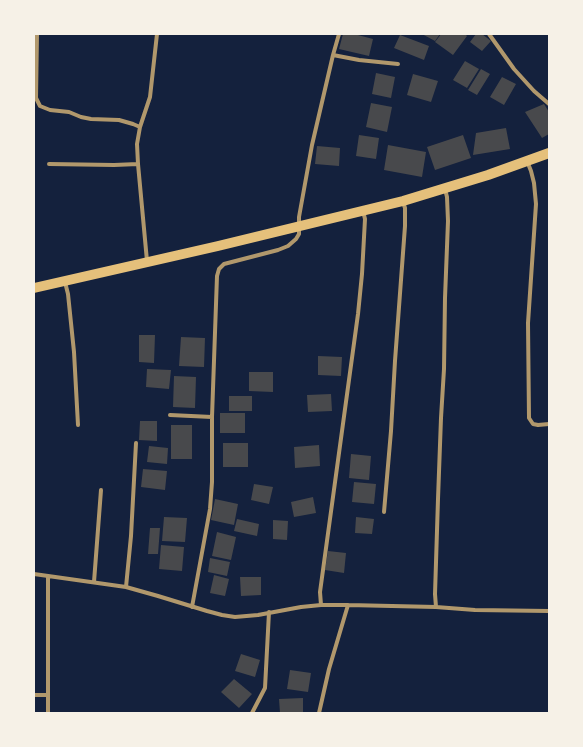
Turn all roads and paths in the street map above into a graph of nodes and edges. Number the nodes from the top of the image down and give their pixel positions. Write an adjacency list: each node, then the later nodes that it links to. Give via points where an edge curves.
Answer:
1 (37, 34): 8 (street, via 36,98 40,106 91,119 119,120)
2 (157, 34): 8 (street, via 150,97)
3 (339, 34): 5 (street)
4 (489, 34): 7 (street, via 514,69)
5 (333, 55): 6 (street); 16 (street, via 312,145)
6 (398, 64)
7 (549, 104)
8 (140, 127): 12 (street, via 137,144)
9 (549, 153): 10 (main road)
10 (527, 161): 13 (main road); 22 (street, via 534,183 536,204 528,323 529,418 533,424)
11 (49, 164): 12 (street)
12 (138, 164): 17 (street)
13 (444, 189): 14 (main road); 34 (street, via 448,221)
14 (403, 201): 15 (main road); 26 (street, via 405,226)
15 (363, 211): 16 (main road); 31 (street, via 365,219 358,314 321,584)
16 (300, 226): 17 (main road); 21 (street, via 296,239 288,246 224,264 219,269)
17 (147, 262): 18 (main road)
18 (65, 282): 19 (main road); 23 (street, via 74,352)
19 (34, 288)
20 (170, 415): 21 (street)
21 (212, 417): 33 (street, via 210,509)
22 (549, 424)
23 (78, 425)
24 (136, 443): 30 (street)
25 (102, 490): 29 (street)
26 (384, 512)
27 (34, 574): 28 (street)
28 (48, 576): 29 (street); 38 (street)
29 (94, 582): 30 (street)
30 (126, 587): 33 (street)
31 (321, 605): 32 (street); 36 (street)
32 (348, 605): 34 (street); 41 (street)
33 (192, 607): 36 (street, via 235,616)
34 (436, 608): 35 (street)
35 (549, 610)
36 (269, 612): 40 (street, via 265,688)
37 (34, 695): 38 (street)
38 (48, 695): 39 (street)
39 (48, 713)
40 (252, 713)
41 (319, 713)

